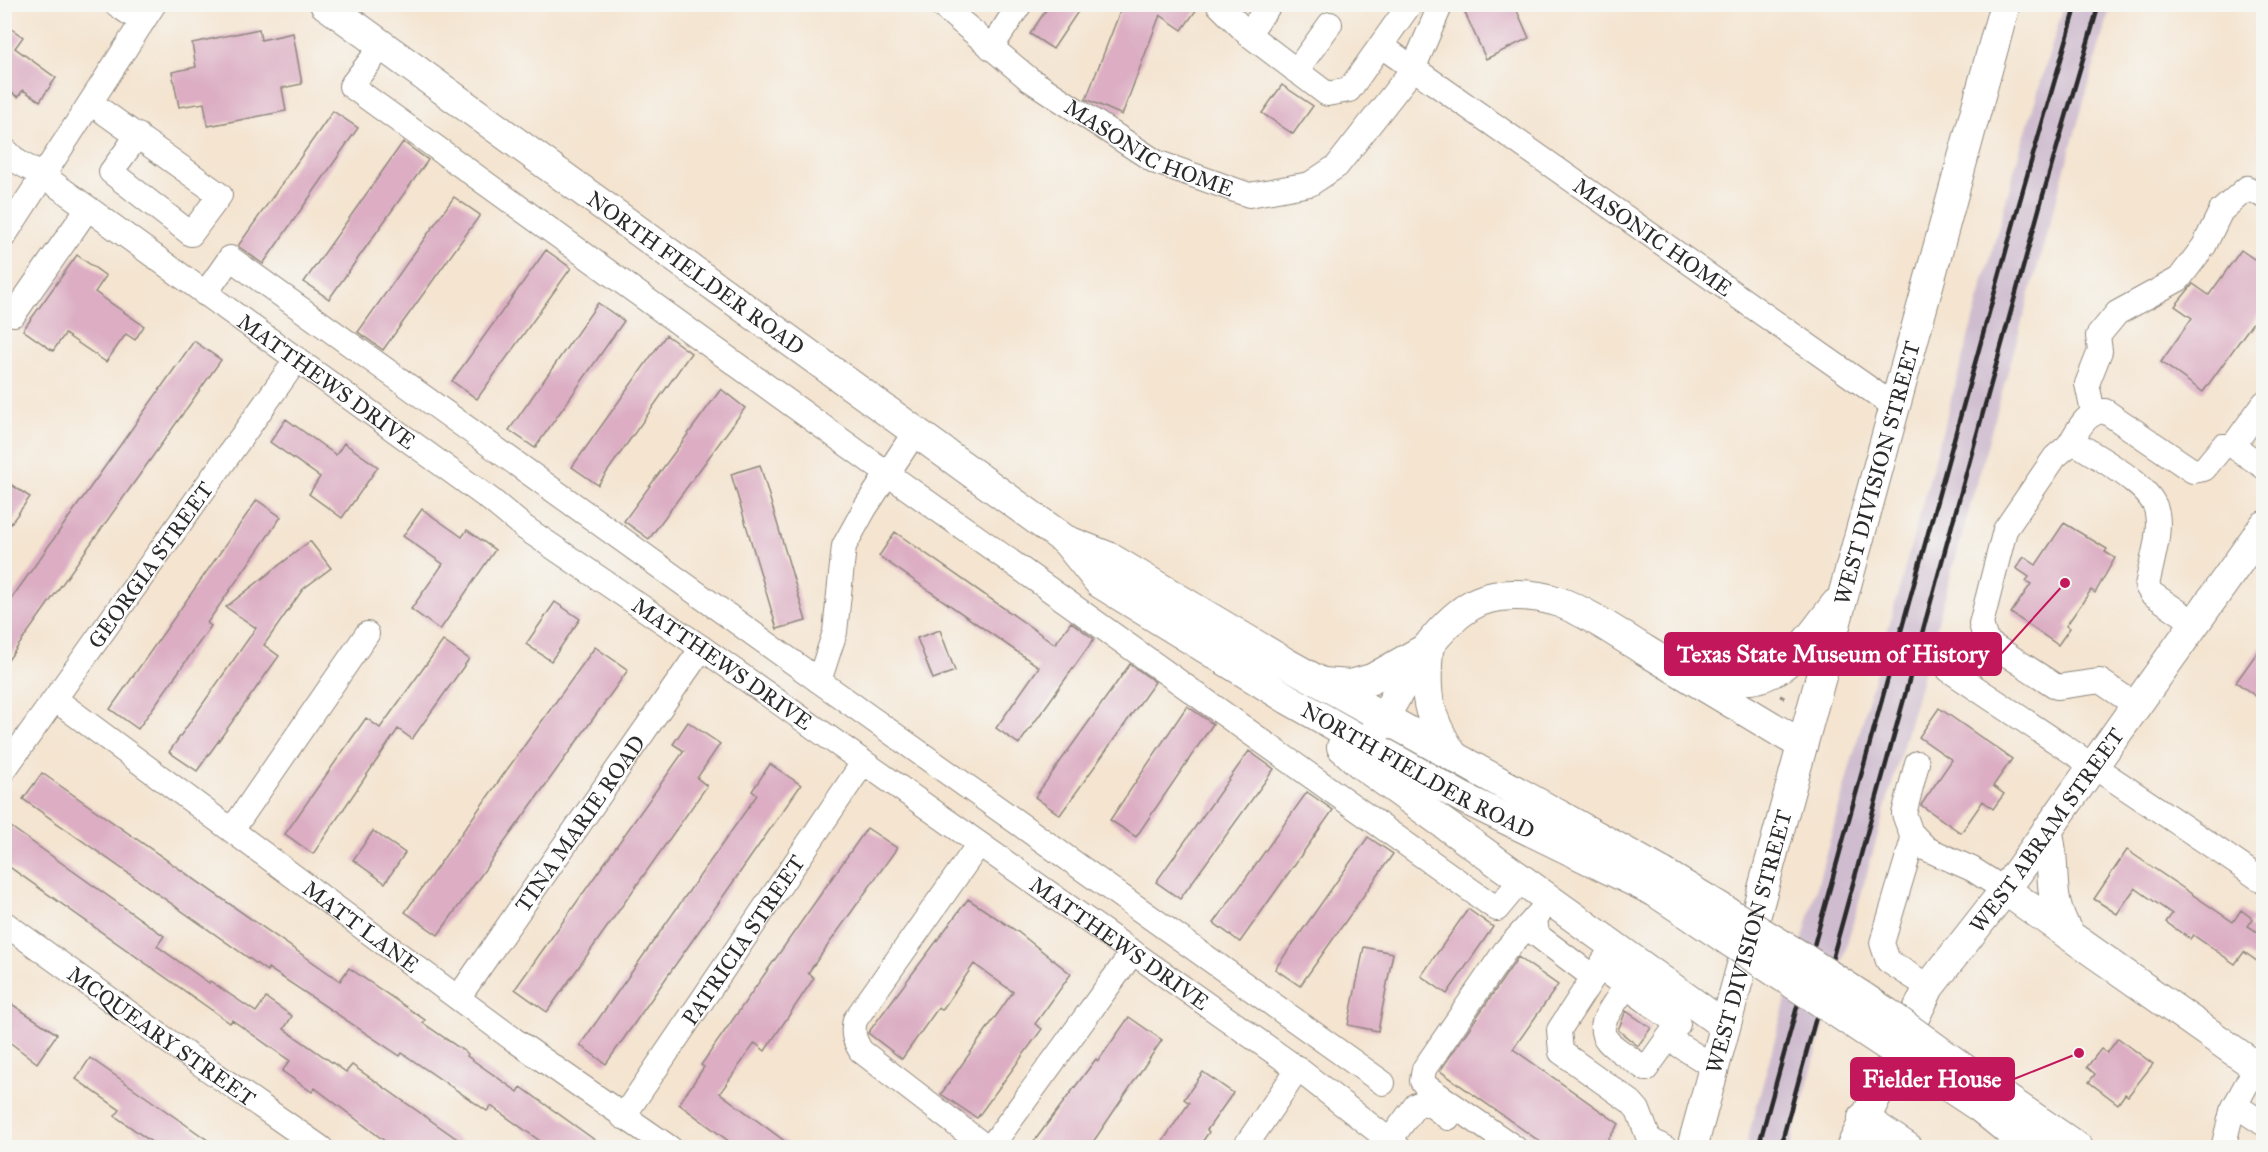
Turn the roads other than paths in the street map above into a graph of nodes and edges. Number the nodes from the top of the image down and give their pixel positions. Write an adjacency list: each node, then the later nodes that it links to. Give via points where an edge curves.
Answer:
1 (116, 4): 10 (street)
2 (326, 4): 13 (main road, NORTH FIELDER ROAD)
3 (940, 4): 15 (street, MASONIC HOME)
4 (1020, 4): 15 (street)
5 (1218, 4): 12 (street)
6 (1270, 4): 12 (street)
7 (1410, 4): 14 (street)
8 (1441, 4): 16 (street, MASONIC HOME)
9 (2005, 4): 29 (main road, WEST DIVISION STREET)
10 (148, 13): 18 (street)
11 (1330, 24): 17 (street)
12 (1248, 34): 17 (street)
13 (382, 46): 31 (main road, NORTH FIELDER ROAD); 35 (street, via 351,86)
14 (1383, 47): 16 (street); 17 (street, via 1349,90 1327,94)
15 (991, 48): 16 (street, MASONIC HOME, via 1029,80 1156,162 1249,195 1310,184 1337,166)
16 (1413, 69): 29 (street, MASONIC HOME)
17 (1296, 71)
18 (91, 103): 19 (street); 21 (street)
19 (138, 135)
20 (4, 149): 21 (street, MATTHEWS DRIVE)
21 (45, 177): 23 (street, MATTHEWS DRIVE); 24 (street)
22 (2264, 196): 30 (street, via 2247,188 2221,211 2204,246 2179,279 2117,313 2104,328 2098,336 2100,351 2087,384)
23 (88, 208): 25 (street, MATTHEWS DRIVE); 26 (street, via 14,314)
24 (4, 236)
25 (205, 294): 27 (street, MATTHEWS DRIVE); 45 (street, via 230,258)
26 (4, 307)
27 (297, 359): 41 (street, MATTHEWS DRIVE, via 525,528); 48 (street, GEORGIA STREET)
28 (2264, 403): 33 (street)
29 (1894, 406): 38 (main road, WEST DIVISION STREET)
30 (2093, 412): 32 (street); 33 (street, via 2104,411 2193,471 2204,469 2223,446)
31 (915, 432): 35 (street); 37 (main road, NORTH FIELDER ROAD)
32 (2069, 445): 39 (street, via 2079,445 2145,490 2154,502 2158,526 2147,586 2151,593); 49 (street, via 2055,457 2005,530 1981,624 1986,641 2057,687 2100,681)
33 (2233, 446): 34 (street)
34 (2264, 467)
35 (888, 474): 45 (street, via 844,546 836,632); 62 (street, via 1497,909)
36 (2264, 526): 39 (main road, WEST ABRAM STREET)
37 (1065, 540): 46 (main road, NORTH FIELDER ROAD, via 1108,557); 47 (main road, NORTH FIELDER ROAD, via 1100,583)
38 (1842, 597): 44 (main road, via 1791,658 1771,672 1752,679); 52 (main road, WEST DIVISION STREET)
39 (2195, 623): 49 (main road, WEST ABRAM STREET)
40 (367, 634): 58 (street)
41 (702, 648): 55 (street, MATTHEWS DRIVE); 73 (street, TINA MARIE ROAD)
42 (1428, 648): 44 (main road, via 1471,605 1493,597 1530,596 1559,602 1587,616); 46 (main road, via 1372,679 1351,685); 50 (main road); 53 (main road, via 1427,706 1436,730)
43 (1949, 670): 56 (street)
44 (1692, 679): 52 (main road)
45 (819, 681): 79 (street)
46 (1320, 683): 50 (main road, NORTH FIELDER ROAD)
47 (1288, 699): 51 (main road, NORTH FIELDER ROAD); 62 (main road, via 1361,764)
48 (56, 700): 57 (street, GEORGIA STREET); 58 (street, MATT LANE)
49 (2137, 705): 56 (main road, WEST ABRAM STREET)
50 (1385, 716): 51 (main road); 53 (main road, NORTH FIELDER ROAD)
51 (1367, 745): 63 (main road, NORTH FIELDER ROAD, via 1463,798)
52 (1802, 745): 74 (main road, WEST DIVISION STREET)
53 (1454, 756): 63 (main road, NORTH FIELDER ROAD)
54 (1917, 763): 60 (street, via 1904,814)
55 (863, 764): 61 (street, MATTHEWS DRIVE); 82 (street, PATRICIA STREET)
56 (2093, 768): 59 (main road, WEST ABRAM STREET); 64 (street)
57 (4, 770)
58 (232, 830): 73 (street, MATT LANE)
59 (2047, 830): 65 (main road, WEST ABRAM STREET); 68 (main road, via 2057,916)
60 (1914, 836): 65 (street, via 1927,849 1972,869); 72 (street, via 1882,943 1888,961)
61 (979, 844): 69 (street, MATTHEWS DRIVE); 89 (street, via 855,1020 853,1029 861,1051)
62 (1522, 879): 66 (main road)
63 (1658, 882): 80 (main road, NORTH FIELDER ROAD, bridge, via 1790,967 1887,1013)
64 (2264, 882)
65 (2005, 890): 68 (main road); 72 (main road, WEST ABRAM STREET)
66 (1543, 909): 70 (main road); 92 (street, via 1505,951 1424,1069 1422,1081)
67 (4, 922): 87 (street, MCQUEARY STREET)
68 (2069, 935): 78 (main road)
69 (1133, 952): 77 (street, MATTHEWS DRIVE); 89 (street)
70 (1602, 963): 71 (main road); 86 (street, via 1559,1030 1561,1052 1638,1110)
71 (1641, 987): 74 (main road); 75 (street, via 1678,1024); 75 (street, via 1605,1015 1602,1035 1646,1069)
72 (1929, 987): 83 (main road, WEST ABRAM STREET)
73 (458, 998): 82 (street, MATT LANE)
74 (1725, 1026): 76 (main road, WEST DIVISION STREET)
75 (1668, 1038): 76 (street)
76 (1714, 1067): 93 (main road, WEST DIVISION STREET)
77 (1298, 1069): 85 (street, MATTHEWS DRIVE); 90 (street)
78 (2260, 1070): 81 (street)
79 (1383, 1083)
80 (1983, 1097): 96 (main road); 97 (main road)
81 (2235, 1105): 84 (street); 98 (street)
82 (623, 1117): 88 (street, MATT LANE)
83 (1863, 1118): 94 (main road, WEST ABRAM STREET); 95 (main road)
84 (2264, 1125)
85 (1391, 1145): 91 (street, via 1416,1105 1422,1102 1429,1103)
86 (1650, 1145)
87 (321, 1148)
88 (670, 1148)
89 (988, 1148)
90 (1244, 1148)
91 (1489, 1148)
92 (1515, 1148)
93 (1692, 1148)
94 (1851, 1148)
95 (1908, 1148)
96 (2030, 1148)
97 (2078, 1148)
98 (2223, 1148)

